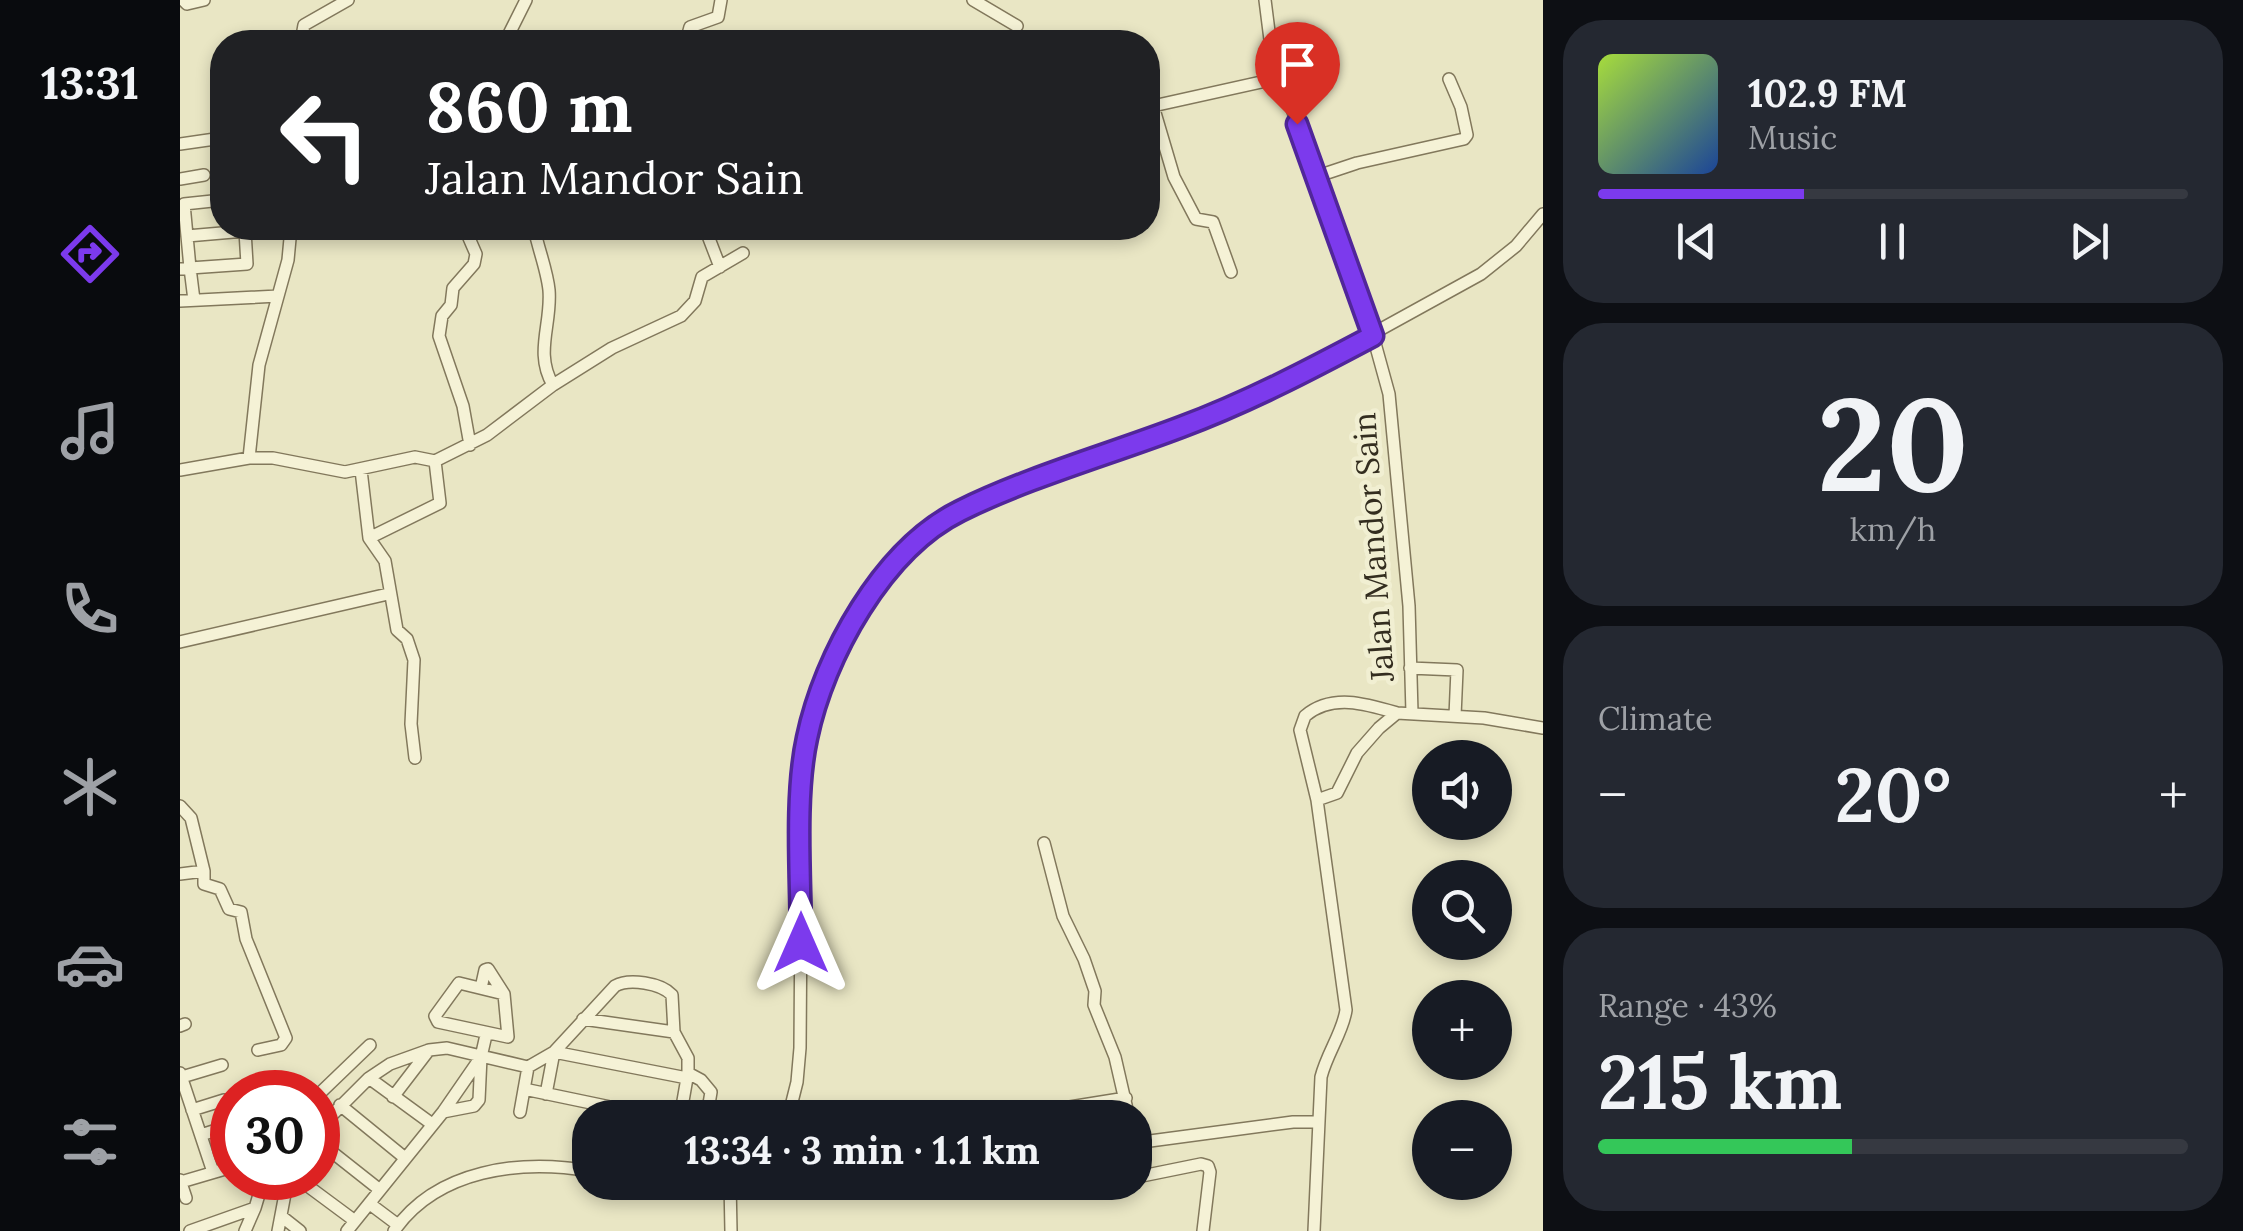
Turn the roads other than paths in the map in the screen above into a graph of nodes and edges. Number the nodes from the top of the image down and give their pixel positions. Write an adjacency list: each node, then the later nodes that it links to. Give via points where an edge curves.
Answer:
1 (183, 0): 2 (street)
2 (204, 0)
3 (348, 0): 9 (street)
4 (526, 0): 10 (street)
5 (721, 0): 11 (street, via 718,17)
6 (973, 0): 8 (street)
7 (1265, 0): 12 (street, Jalan Mandor Sain)
8 (1017, 26)
9 (303, 30)
10 (511, 30)
11 (689, 30)
12 (1275, 79): 14 (street); 19 (street, Jalan Mandor Sain)
13 (1449, 80): 19 (street, via 1466,124 1464,138)
14 (1160, 104)
15 (1160, 130): 34 (street, via 1174,178 1196,219 1213,222)
16 (210, 140): 17 (street)
17 (180, 144)
18 (204, 175): 20 (street)
19 (1315, 176): 38 (street, Jalan Mandor Sain)
20 (180, 179)
21 (210, 201): 24 (street, via 184,204)
22 (1543, 214): 38 (street, via 1500,261)
23 (210, 234): 24 (street)
24 (188, 236): 31 (street)
25 (246, 240): 33 (street, via 248,264)
26 (289, 240): 35 (street)
27 (470, 240): 40 (street, via 474,264 453,288 439,336)
28 (537, 240): 39 (street, via 550,295 543,354)
29 (710, 240): 32 (street)
30 (743, 253): 32 (street)
31 (184, 256): 33 (street)
32 (720, 267): 39 (street, via 702,277 696,301 681,316)
33 (185, 269): 36 (street)
34 (1231, 272)
35 (278, 296): 36 (street); 41 (street, via 259,365)
36 (194, 300): 37 (street)
37 (180, 301)
38 (1373, 336): 48 (street, Jalan Mandor Sain, via 1394,435); 81 (street, via 1254,399 960,511 924,536 877,586 837,652 806,738 800,1048)
39 (553, 385): 40 (street)
40 (470, 445): 42 (street)
41 (249, 458): 43 (street); 44 (street)
42 (435, 461): 44 (street, via 415,456); 45 (street, via 440,503)
43 (180, 470)
44 (361, 470): 45 (street)
45 (369, 538): 46 (street, via 385,561)
46 (388, 594): 47 (street); 53 (street, via 414,660)
47 (180, 642)
48 (1410, 668): 50 (street, Jalan Mandor Sain); 51 (street, via 1458,670)
49 (1397, 713): 50 (street, Jalan Mandor Sain); 54 (street, Jalan Mandor Sain, via 1357,753 1337,793); 54 (street, via 1360,702 1328,704 1305,716 1300,730)
50 (1412, 713): 51 (street)
51 (1455, 716): 52 (street)
52 (1543, 728)
53 (415, 758)
54 (1317, 800): 88 (street, via 1346,1010 1326,1053)
55 (180, 806): 57 (street, via 192,818)
56 (1044, 842): 77 (street)
57 (204, 870): 58 (street); 65 (street, via 204,884 220,888 229,909 241,912 286,1038)
58 (180, 874)
59 (481, 988): 60 (street); 60 (street, via 488,968); 64 (street, via 455,985 436,1019)
60 (504, 994): 64 (street, via 508,1037)
61 (583, 1019): 62 (street); 62 (street, via 624,981 670,992); 67 (street)
62 (674, 1032): 71 (street, via 688,1058)
63 (370, 1045): 70 (street)
64 (484, 1045): 66 (street); 69 (street); 86 (street); 86 (street, via 478,1103)
65 (258, 1050)
66 (430, 1050): 73 (street); 76 (street)
67 (554, 1052): 69 (street); 71 (street); 75 (street)
68 (222, 1065): 72 (street)
69 (528, 1068): 74 (street)
70 (340, 1073)
71 (687, 1075): 79 (street); 80 (street, via 701,1080)
72 (181, 1076): 85 (street)
73 (369, 1078): 76 (street); 84 (street)
74 (524, 1090): 75 (street); 87 (street)
75 (546, 1094): 78 (street)
76 (393, 1097): 89 (street)
77 (1126, 1098): 82 (street)
78 (576, 1100)
79 (685, 1100)
80 (712, 1100)
81 (792, 1100)
82 (1114, 1100)
83 (210, 1104): 85 (street)
84 (340, 1105): 94 (street)
85 (192, 1110): 91 (street)
86 (443, 1112): 89 (street)
87 (520, 1112)
88 (1318, 1122): 92 (street); 118 (street)
89 (432, 1124): 94 (street)
90 (210, 1132): 91 (street)
91 (201, 1135): 95 (street)
92 (1152, 1141)
93 (340, 1158): 100 (street)
94 (405, 1158): 100 (street)
95 (210, 1163)
96 (572, 1168): 111 (street, via 518,1165 483,1172 442,1189)
97 (210, 1173): 99 (street)
98 (1152, 1174): 117 (street, via 1208,1166)
99 (180, 1181): 101 (street)
100 (380, 1190): 106 (street)
101 (186, 1198)
102 (257, 1200): 107 (street)
103 (284, 1200): 109 (street)
104 (321, 1200): 110 (street)
105 (730, 1200): 116 (street)
106 (370, 1204): 110 (street); 111 (street)
107 (255, 1208): 108 (street); 114 (street)
108 (233, 1216): 113 (street); 114 (street)
109 (281, 1216): 112 (street); 115 (street)
110 (351, 1226)
111 (396, 1228)
112 (294, 1229)
113 (190, 1231)
114 (244, 1231)
115 (278, 1231)
116 (731, 1231)
117 (1204, 1231)
118 (1314, 1231)

